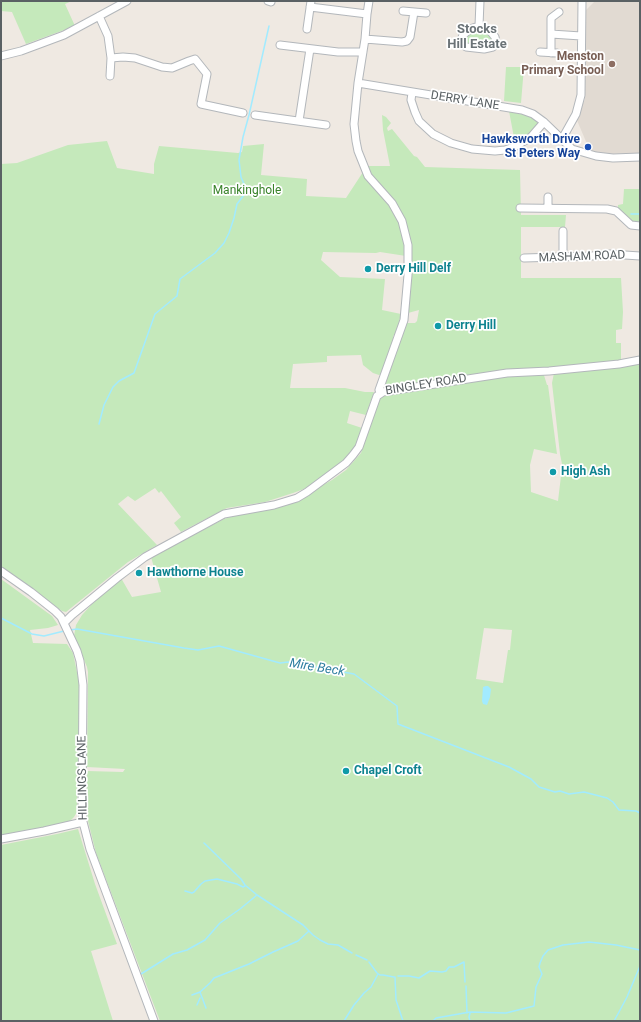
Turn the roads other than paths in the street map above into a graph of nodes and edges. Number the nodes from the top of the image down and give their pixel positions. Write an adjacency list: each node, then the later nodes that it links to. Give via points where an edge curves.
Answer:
1 (126, 1): 5 (street)
2 (369, 1): 11 (street)
3 (480, 1): 15 (street)
4 (582, 1): 18 (street)
5 (117, 3): 12 (street)
6 (311, 4): 11 (street); 16 (street)
7 (403, 11): 8 (street)
8 (414, 12): 10 (street); 19 (street, via 407,41)
9 (559, 12): 14 (street)
10 (426, 13)
11 (367, 14): 19 (street)
12 (99, 16): 24 (street, via 64,35); 25 (street, via 108,36)
13 (542, 17): 14 (street)
14 (551, 18): 17 (street)
15 (479, 26): 15 (street, via 463,35 462,44 472,48 493,47 496,42 491,32)
16 (307, 29)
17 (551, 34): 18 (street); 23 (street, via 554,53)
18 (581, 36): 34 (street, via 581,95 576,114)
19 (365, 39): 22 (street)
20 (280, 45): 21 (street)
21 (310, 49): 22 (street); 31 (street)
22 (363, 52): 27 (street)
23 (540, 52)
24 (1, 56)
25 (111, 58): 26 (street); 29 (street, via 135,58 172,68 195,59 207,74 201,104)
26 (110, 76)
27 (358, 83): 28 (street, DERRY LANE); 45 (street, via 354,124 358,151 368,176 392,203 402,221 408,245 404,320)
28 (412, 93): 32 (street, DERRY LANE, via 522,110); 32 (street, via 411,100 415,112 425,127 442,139 467,148 495,151 509,148 531,137)
29 (243, 113)
30 (255, 115): 31 (street)
31 (299, 121): 33 (street)
32 (544, 122): 34 (street, DERRY LANE)
33 (326, 125)
34 (562, 139): 35 (street, DERRY LANE, via 572,149 596,156)
35 (640, 157)
36 (548, 197): 38 (street)
37 (520, 208): 38 (street)
38 (548, 208): 39 (street, via 612,210 630,224)
39 (640, 226)
40 (563, 231): 42 (street)
41 (640, 256): 42 (street, MASHAM ROAD, via 610,254)
42 (563, 257): 43 (street, MASHAM ROAD)
43 (524, 258)
44 (640, 360): 45 (street, BINGLEY ROAD, via 620,364 507,373)
45 (380, 393): 47 (street, BINGLEY ROAD, via 359,447 346,463 307,492 274,505 224,514 145,557)
46 (1, 571): 47 (street, HILLINGS LANE, via 55,611)
47 (64, 623): 48 (street, HILLINGS LANE, via 80,661 84,685)
48 (83, 822): 49 (street); 50 (street, HILLINGS LANE, via 90,849)
49 (1, 839)
50 (154, 1021)

